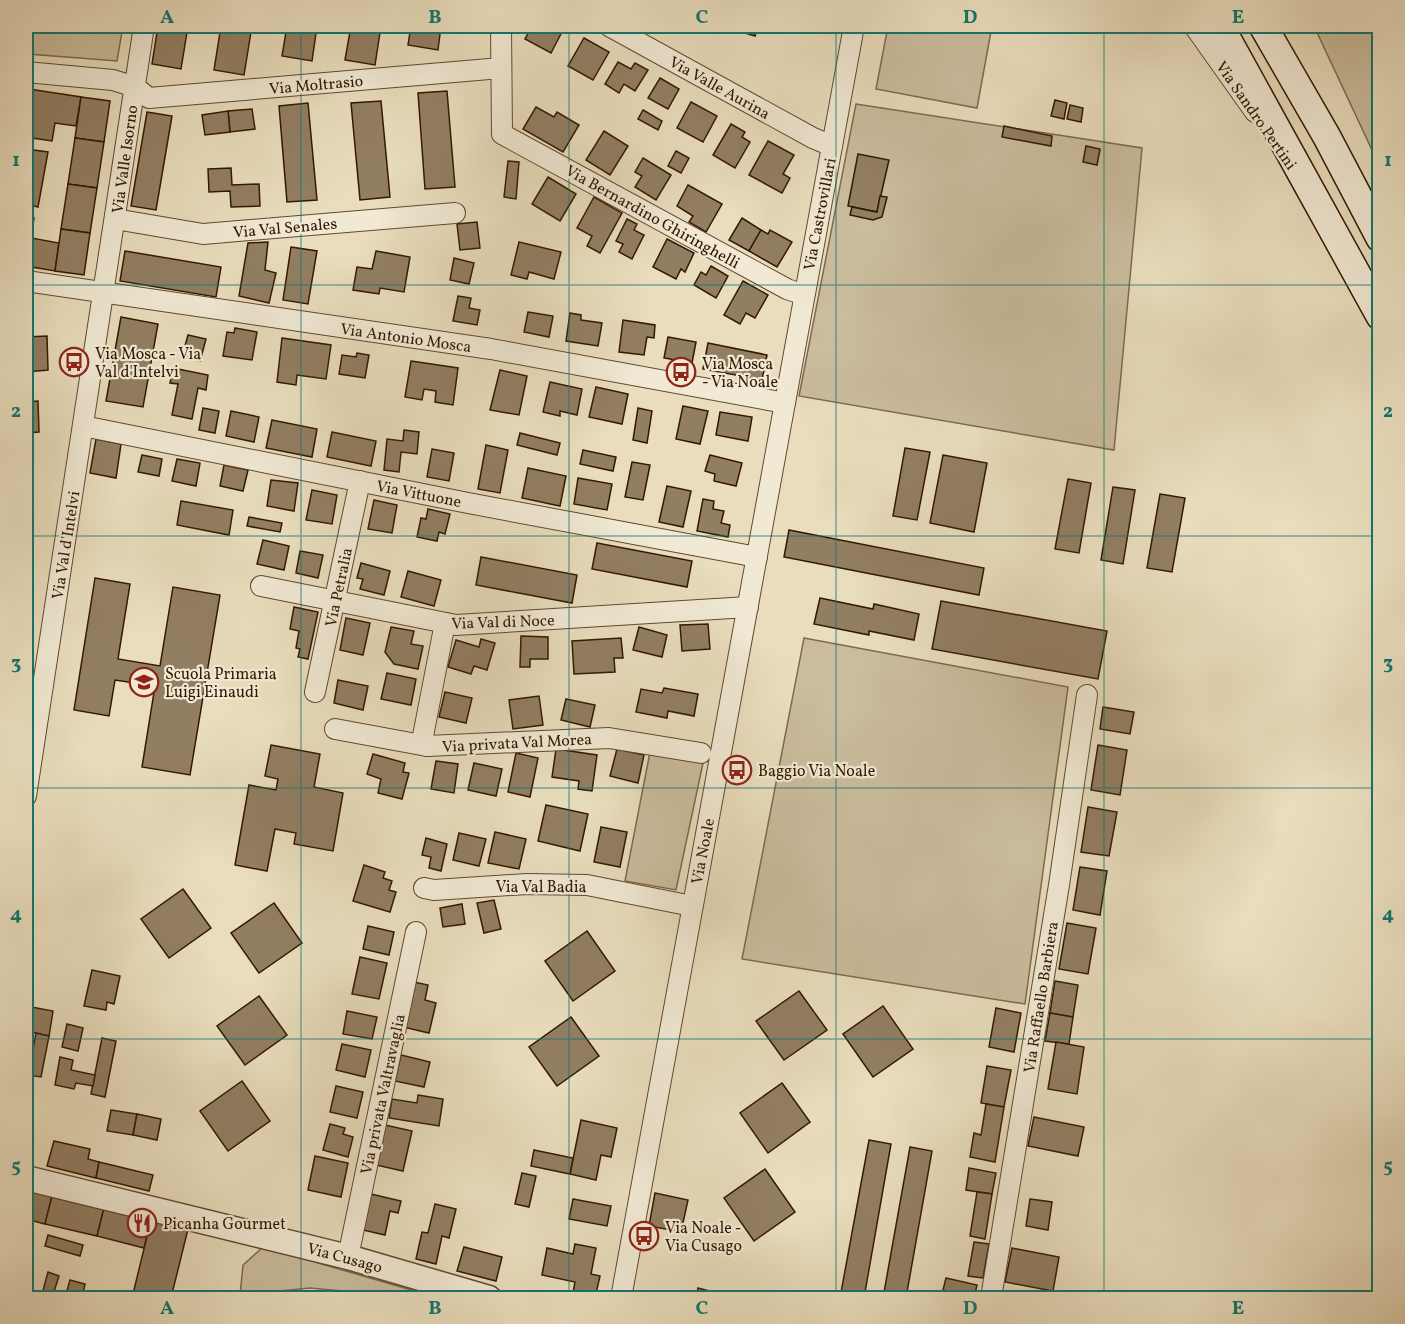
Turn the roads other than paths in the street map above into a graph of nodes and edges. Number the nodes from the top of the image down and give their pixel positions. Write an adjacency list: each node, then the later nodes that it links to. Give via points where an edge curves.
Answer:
1 (144, 26): 11 (street, Via Valle Isorno)
2 (501, 26): 9 (street)
3 (609, 26): 13 (street, Via Valle Aurina)
4 (854, 26): 13 (street, Via Castrovillari)
5 (1194, 26): 14 (street, Via Sandro Pertini)
6 (1221, 26): 14 (main road, Via Sandro Pertini)
7 (1263, 26): 12 (main road)
8 (1276, 26): 12 (street)
9 (501, 68): 11 (street, Via Moltrasio, via 149,99); 20 (street, Via Bernardino Ghiringhelli, via 502,134)
10 (26, 72): 11 (street, Via Moltrasio, via 114,80)
11 (135, 87): 16 (street, Via Valle Isorno)
12 (1327, 137): 17 (main road)
13 (832, 146): 20 (street, Via Castrovillari)
14 (1320, 204): 21 (main road, Via Sandro Pertini)
15 (455, 213): 16 (street, Via Val Senales, via 203,234)
16 (115, 219): 19 (street, Via Valle Isorno)
17 (1380, 238)
18 (26, 281): 19 (street, Via Antonio Mosca)
19 (104, 293): 22 (street, Via Antonio Mosca, via 490,349); 23 (street, Via Val d'Intelvi)
20 (804, 295): 22 (street, Via Castrovillari)
21 (1380, 316)
22 (785, 403): 25 (street, Via Noale)
23 (83, 426): 24 (street, Via Vittuone); 35 (street, Via Val d'Intelvi)
24 (360, 481): 25 (street, Via Vittuone); 27 (street, Via Petralia)
25 (757, 557): 28 (street, Via Noale)
26 (261, 586): 27 (street, Via Val di Noce)
27 (335, 602): 29 (street, Via Val di Noce); 30 (street, Via Petralia)
28 (748, 607): 29 (street, Via Val di Noce, via 456,626); 37 (street, Via Noale)
29 (445, 623): 33 (street, via 423,736)
30 (315, 692)
31 (1087, 695): 43 (street, Via Raffaello Barbiera)
32 (334, 729): 33 (street, Via privata Val Morea)
33 (427, 746): 34 (street, Via privata Val Morea, via 609,738)
34 (700, 753)
35 (26, 796)
36 (424, 888): 37 (street, Via Val Badia, via 587,885)
37 (692, 906): 42 (street, Via Noale)
38 (416, 932): 40 (street, Via privata Valtravaglia)
39 (26, 1178): 40 (street, Via Cusago)
40 (348, 1257): 41 (street, Via Cusago)
41 (489, 1299)
42 (621, 1299)
43 (991, 1299)

